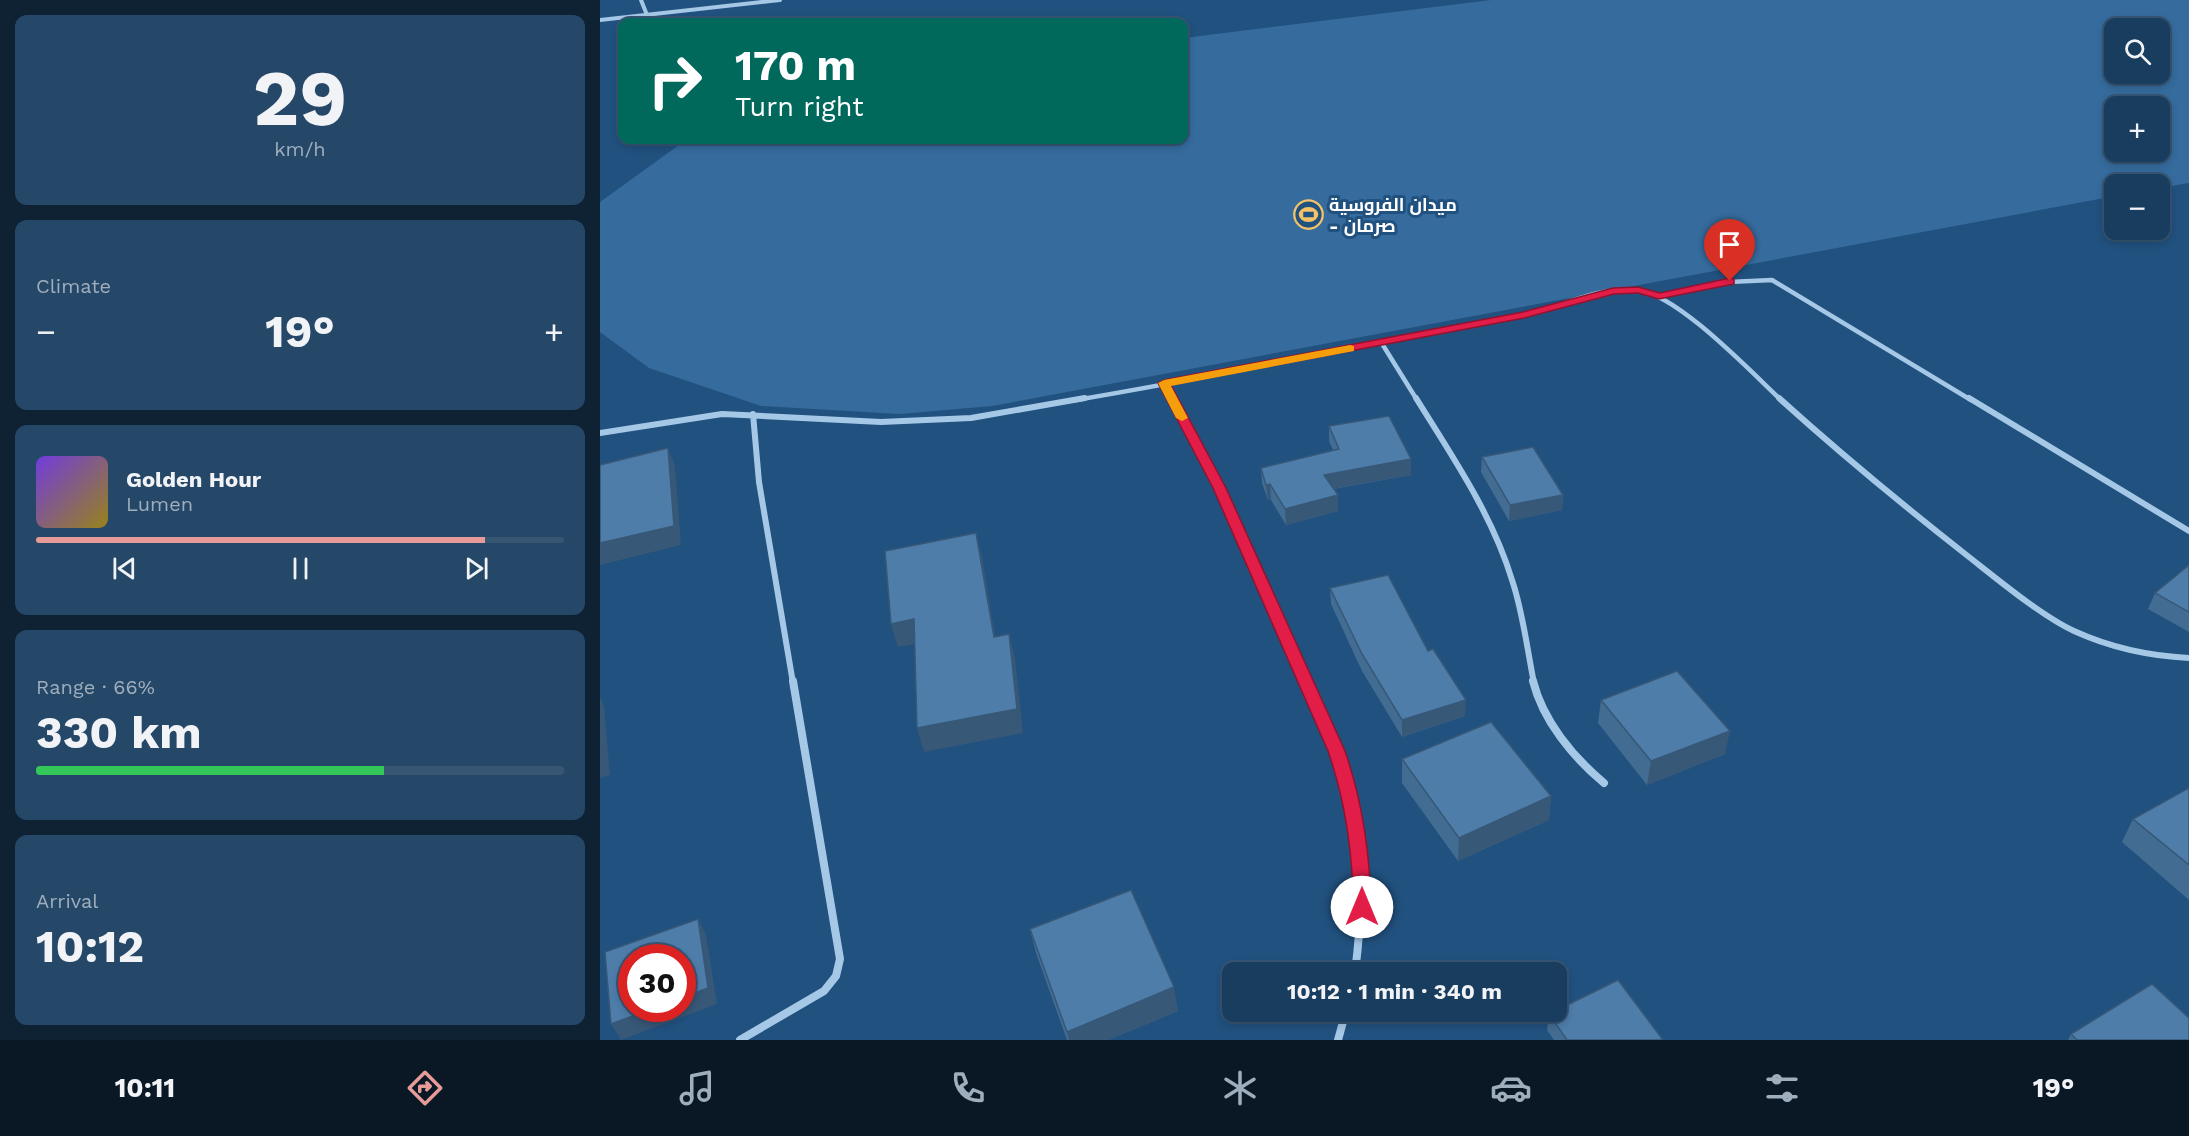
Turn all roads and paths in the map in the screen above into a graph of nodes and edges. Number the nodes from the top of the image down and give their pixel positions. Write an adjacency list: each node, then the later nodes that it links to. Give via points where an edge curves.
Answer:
1 (641, 0): 3 (street)
2 (780, 0): 3 (street)
3 (647, 15): 5 (street)
4 (618, 18): 6 (street)
5 (619, 18)
6 (600, 20)
7 (1659, 296): 8 (street, via 1638,290 1613,291 1524,315); 12 (street, via 1744,279 1772,280); 13 (street, via 1721,344 1848,461 2057,621 2104,643)
8 (1381, 342): 9 (street); 14 (street, via 1494,531 1513,581 1534,685 1549,719 1579,762)
9 (1164, 383): 10 (street, via 971,418 881,422); 15 (street, via 1230,509 1328,730 1349,787 1362,866)
10 (753, 414): 11 (street, via 711,415); 17 (street, via 759,482 840,959 836,976 824,991)
11 (600, 434)
12 (2189, 531)
13 (2189, 658)
14 (1604, 783)
15 (1356, 962)
16 (1343, 1022): 18 (street)
17 (741, 1040)
18 (1338, 1040)

